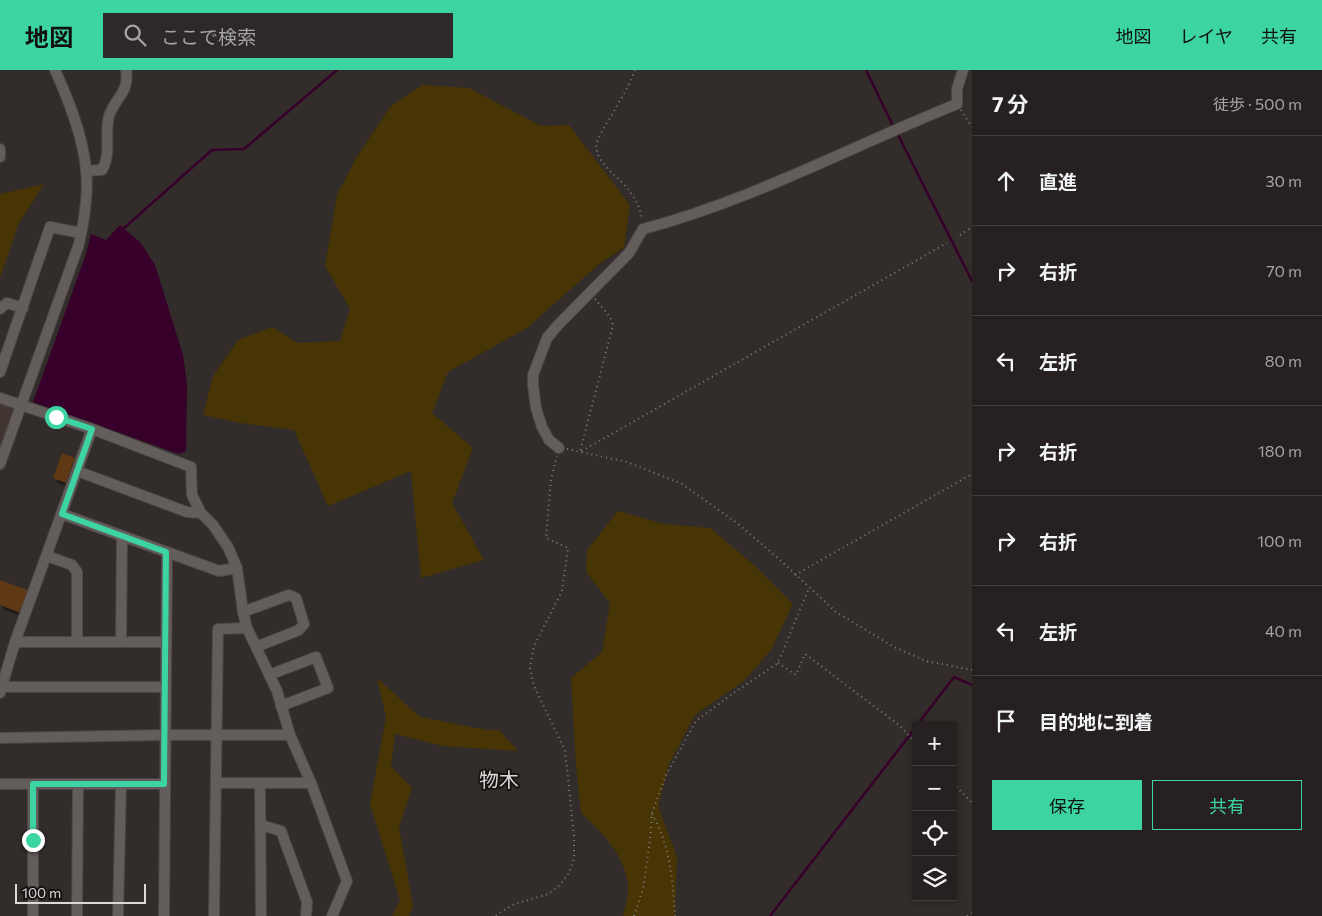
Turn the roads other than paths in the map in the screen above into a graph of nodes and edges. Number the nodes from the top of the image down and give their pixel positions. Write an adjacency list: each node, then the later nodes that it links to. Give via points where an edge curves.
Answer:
1 (55, 70): 6 (street, via 81,138)
2 (126, 70): 6 (street, via 128,80 125,89 109,116 106,164 102,170)
3 (963, 70): 14 (street, via 957,89 957,104 736,199 644,229 629,253 547,338 533,375 536,408 548,440)
4 (0, 149): 5 (street)
5 (0, 157)
6 (86, 171): 7 (street)
7 (81, 233): 8 (street, via 50,226); 12 (street)
8 (22, 308): 9 (street, via 6,303); 10 (street)
9 (0, 309)
10 (0, 372)
11 (0, 398): 12 (street)
12 (21, 405): 13 (street); 15 (street)
13 (92, 429): 16 (street); 17 (street, via 191,467 192,495)
14 (559, 448)
15 (0, 464)
16 (77, 471): 17 (street, via 187,512); 18 (street)
17 (202, 513): 22 (street, via 228,547)
18 (62, 514): 19 (street); 21 (street)
19 (122, 536): 20 (street); 27 (street)
20 (166, 552): 22 (street, via 219,571); 28 (street)
21 (46, 556): 25 (street); 26 (street, via 72,565 77,572)
22 (237, 568): 23 (street)
23 (243, 612): 24 (street); 29 (street, via 289,596 296,598 304,624 299,630)
24 (248, 628): 29 (street); 35 (street, via 218,629)
25 (16, 642): 26 (street); 32 (street)
26 (76, 642): 27 (street)
27 (121, 642): 28 (street)
28 (166, 642): 31 (street)
29 (256, 646): 30 (street)
30 (269, 675): 33 (street); 33 (street, via 316,657 328,688)
31 (165, 687): 32 (street); 34 (street)
32 (0, 690)
33 (282, 706): 36 (street)
34 (165, 735): 35 (street); 37 (street); 44 (street)
35 (217, 735): 36 (street); 38 (street)
36 (290, 735): 39 (street)
37 (0, 738)
38 (216, 783): 45 (street); 51 (street)
39 (311, 783): 45 (street); 54 (street, via 347,881)
40 (0, 784): 41 (street)
41 (33, 784): 42 (street); 47 (street)
42 (78, 784): 43 (street); 48 (street)
43 (121, 784): 44 (street); 49 (street)
44 (164, 784): 50 (street)
45 (260, 784): 46 (street)
46 (262, 825): 52 (street); 53 (street, via 280,831 307,902)
47 (33, 916)
48 (77, 916)
49 (118, 916)
50 (164, 916)
51 (214, 916)
52 (261, 916)
53 (306, 916)
54 (332, 916)

